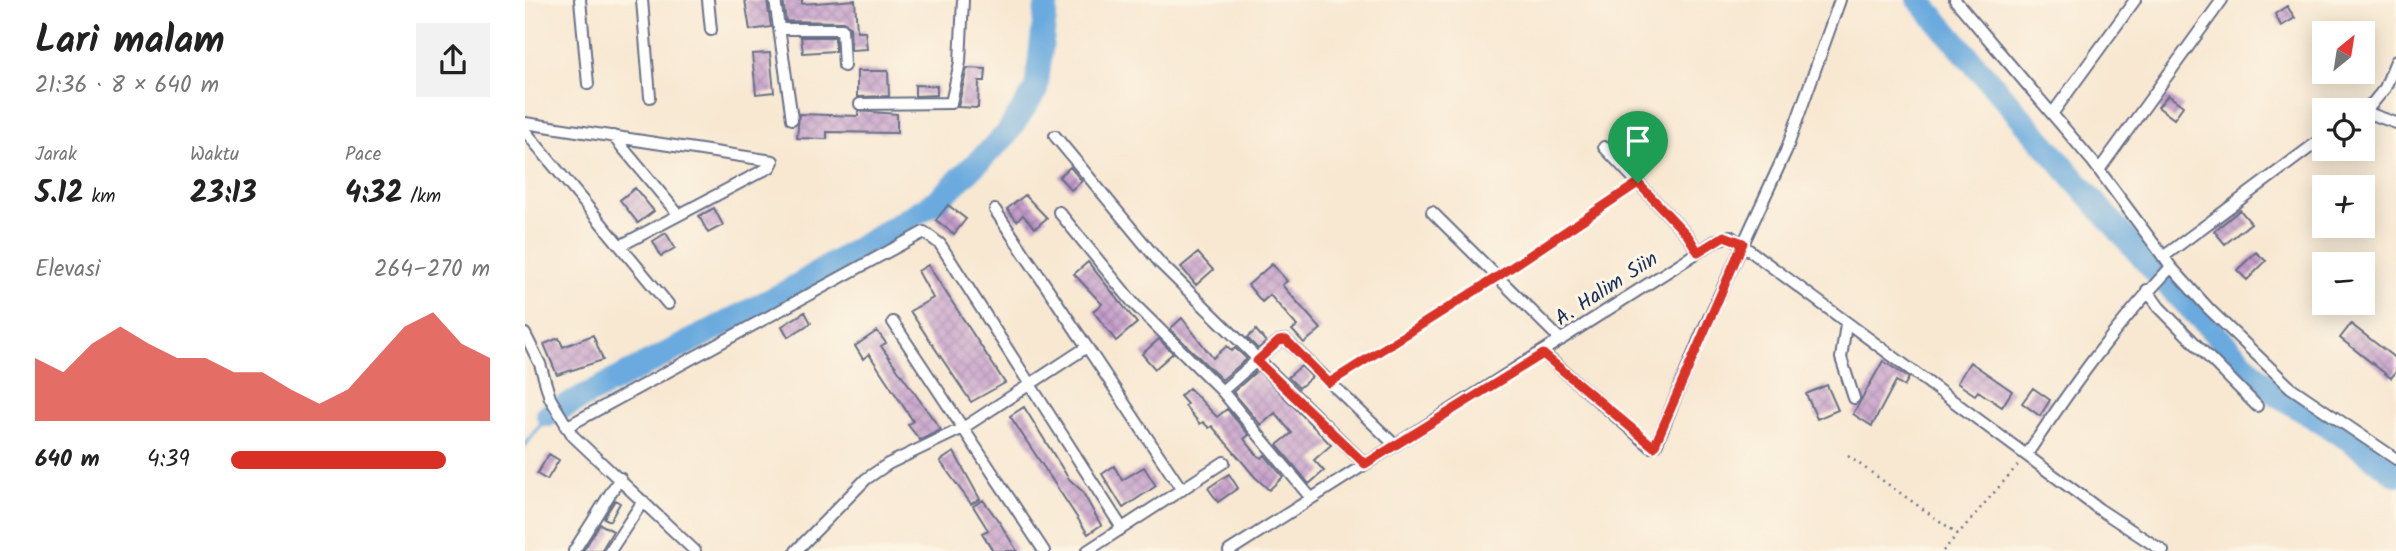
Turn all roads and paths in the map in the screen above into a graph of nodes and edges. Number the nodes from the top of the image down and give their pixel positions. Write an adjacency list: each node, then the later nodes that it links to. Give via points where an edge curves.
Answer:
1 (580, 0): 14 (street)
2 (642, 0): 15 (street)
3 (708, 0): 11 (street)
4 (775, 0): 10 (street)
5 (963, 0): 17 (street, via 960,62 951,103)
6 (1840, 0): 34 (street, via 1786,151)
7 (1955, 0): 18 (street)
8 (2134, 0): 18 (street)
9 (2222, 0): 28 (street)
10 (779, 29): 13 (street, via 842,29); 20 (street)
11 (711, 30)
12 (2396, 61): 16 (street)
13 (844, 66)
14 (588, 84)
15 (650, 97)
16 (2375, 101)
17 (860, 104)
18 (2052, 114): 28 (street)
19 (2375, 117): 22 (street)
20 (792, 119)
21 (525, 123): 24 (street)
22 (2396, 123)
23 (525, 131): 36 (street)
24 (613, 136): 33 (street); 33 (street, via 773,161)
25 (1055, 136): 48 (street, via 1160,263)
26 (2312, 145): 37 (street)
27 (1604, 147): 29 (street)
28 (2099, 170): 37 (street)
29 (1638, 183): 35 (street); 39 (path)
30 (995, 211): 46 (street)
31 (1059, 212): 51 (street, via 1134,304)
32 (1432, 212): 39 (street)
33 (678, 214): 36 (street)
34 (1743, 243): 35 (street, A. Halim Siin, via 1724,236); 43 (street); 47 (street, via 1654,447)
35 (1693, 244): 45 (street, A. Halim Siin)
36 (620, 247): 41 (street)
37 (2163, 257): 38 (street)
38 (2167, 270): 40 (street); 59 (street, via 2290,387)
39 (1497, 277): 45 (street); 49 (path)
40 (2149, 288): 53 (street, via 2159,307); 57 (street, via 2083,370)
41 (668, 303)
42 (893, 321): 55 (street)
43 (1846, 324): 52 (street, via 1842,358); 57 (street)
44 (525, 334): 54 (street, via 540,364 549,398)
45 (1561, 340): 47 (street, A. Halim Siin)
46 (1087, 347): 50 (street); 63 (street)
47 (1543, 354): 56 (street, A. Halim Siin)
48 (1257, 361): 49 (street, via 1286,340); 51 (street); 61 (street)
49 (1329, 383): 56 (street)
50 (1030, 385): 54 (street, via 940,244 924,232); 55 (street); 66 (street)
51 (1222, 391): 64 (street)
52 (1854, 398)
53 (2257, 406)
54 (566, 426): 62 (street)
55 (964, 428): 71 (street, via 866,479); 72 (street)
56 (1395, 445): 61 (street, A. Halim Siin)
57 (2027, 454): 67 (path); 76 (street)
58 (1848, 456): 67 (path)
59 (2396, 459)
60 (1224, 462): 63 (street)
61 (1365, 464): 64 (street, A. Halim Siin)
62 (620, 478): 65 (street); 68 (street)
63 (1182, 490): 66 (street)
64 (1311, 498): 74 (street, A. Halim Siin)
65 (643, 500): 69 (street); 70 (street)
66 (1122, 528): 73 (street)
67 (1958, 534): 75 (path)
68 (574, 551)
69 (610, 551)
70 (695, 551)
71 (796, 551)
72 (1044, 551)
73 (1087, 551)
74 (1229, 551)
75 (1943, 551)
76 (2162, 551)

